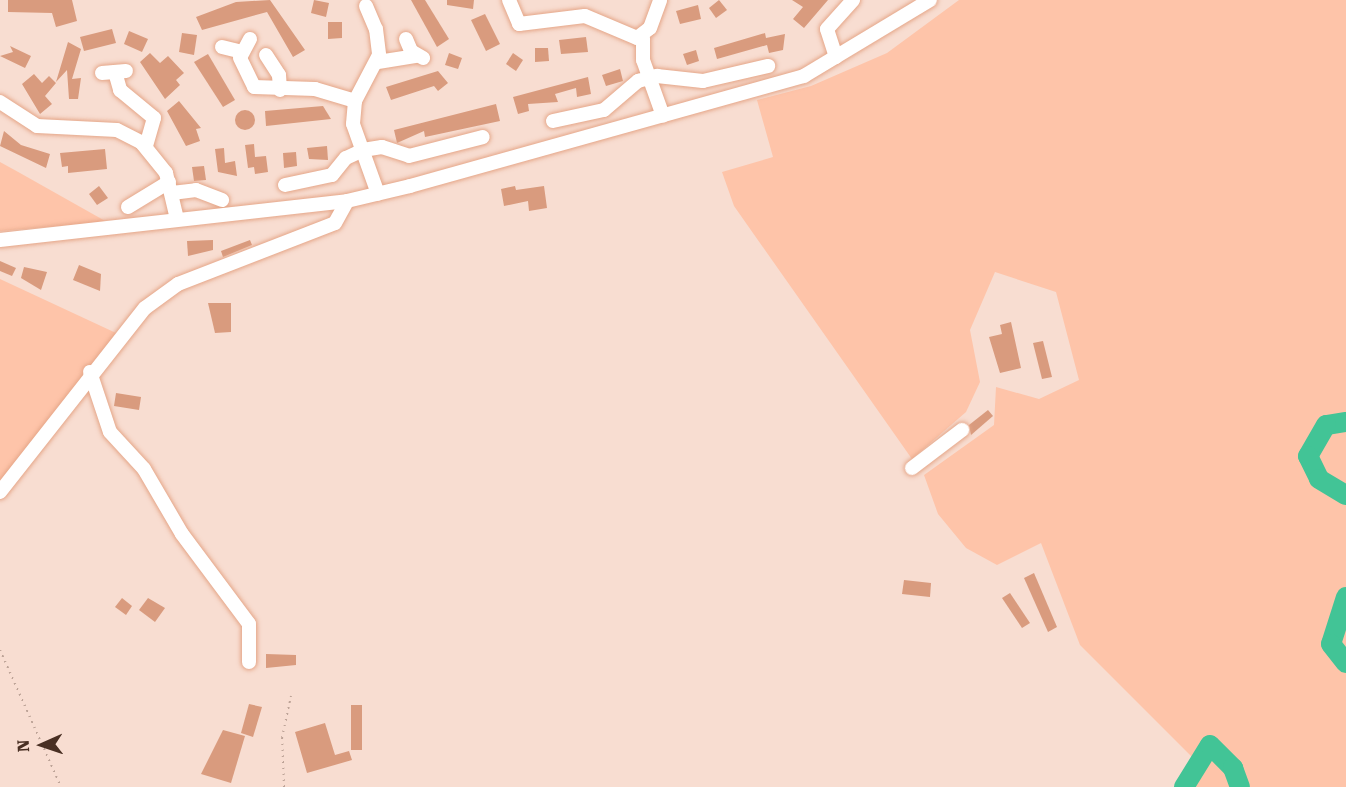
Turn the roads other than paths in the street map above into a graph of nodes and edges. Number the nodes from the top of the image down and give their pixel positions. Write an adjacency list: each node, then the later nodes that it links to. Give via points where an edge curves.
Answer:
1 (509, 0): 6 (street, via 519,24 585,16)
2 (660, 0): 6 (street)
3 (853, 0): 11 (street, via 827,29)
4 (930, 0): 11 (street)
5 (365, 6): 13 (street, via 376,29)
6 (643, 38): 16 (street)
7 (250, 39): 10 (street)
8 (406, 39): 13 (street, via 421,57)
9 (222, 47): 10 (street)
10 (242, 51): 17 (street, via 242,68 254,87)
11 (836, 57): 20 (street, via 759,92)
12 (266, 60): 17 (street)
13 (378, 62): 19 (street)
14 (768, 66): 16 (street, via 742,67 703,81 677,75)
15 (114, 72): 23 (street, via 120,90 154,118)
16 (651, 78): 20 (street); 21 (street, via 638,81 615,105 577,112)
17 (280, 90): 19 (street, via 315,89)
18 (3, 97): 23 (street, via 37,126 117,130)
19 (355, 101): 24 (street, via 353,124)
20 (663, 116): 27 (street)
21 (554, 122)
22 (483, 136): 24 (street, via 455,140 409,156 382,147)
23 (146, 146): 26 (street)
24 (363, 150): 25 (street, via 346,158 332,175); 27 (street)
25 (285, 185)
26 (171, 188): 28 (street, via 196,190); 30 (street); 31 (street)
27 (378, 194): 29 (street)
28 (222, 200)
29 (347, 201): 31 (street); 33 (street, via 335,223 168,290)
30 (128, 207)
31 (177, 219): 32 (street, via 101,233)
32 (0, 240)
33 (90, 372): 36 (street); 37 (street, via 110,432 144,469 206,569 242,611 253,637)
34 (962, 430): 35 (street)
35 (912, 468)
36 (0, 492)
37 (249, 662)

